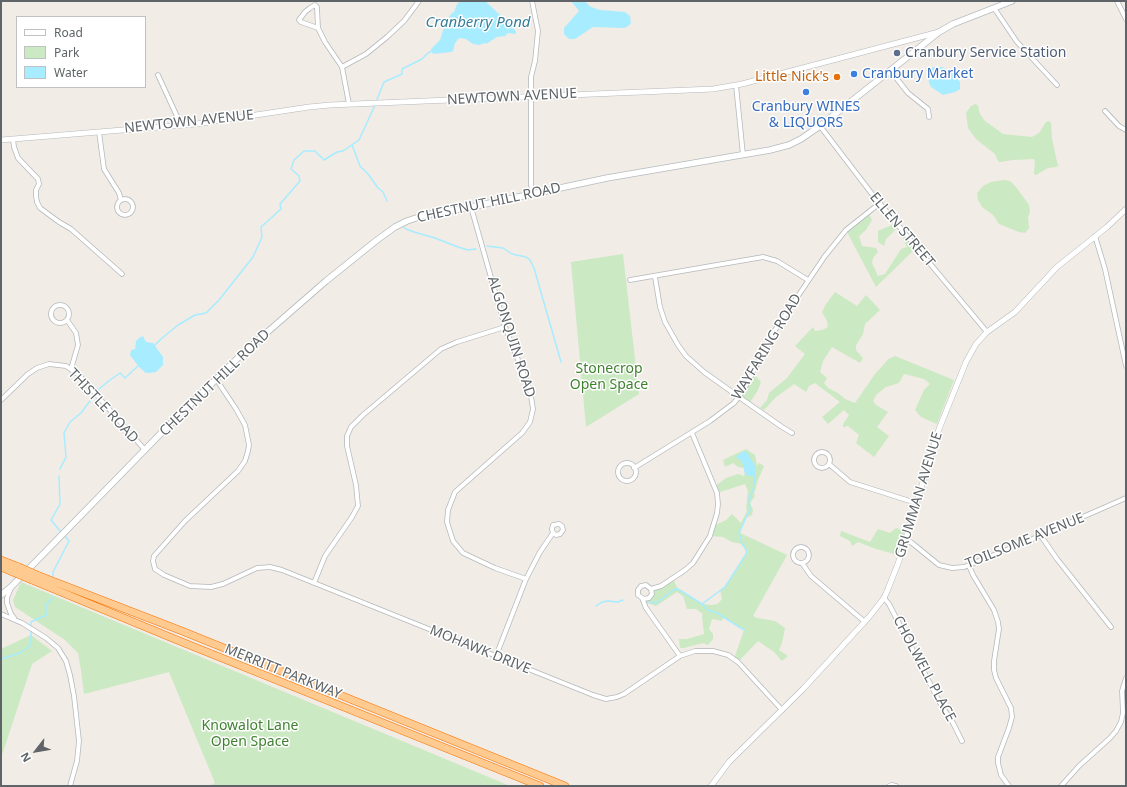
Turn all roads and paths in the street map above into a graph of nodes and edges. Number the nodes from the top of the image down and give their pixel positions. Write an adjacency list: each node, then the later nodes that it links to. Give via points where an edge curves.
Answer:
1 (419, 1): 9 (street, via 387,37 366,54)
2 (532, 1): 14 (street, via 538,31 531,77)
3 (1012, 1): 5 (main road, NEWTOWN AVENUE)
4 (1116, 1): 6 (street)
5 (994, 8): 8 (main road, NEWTOWN AVENUE); 13 (street, via 1017,42)
6 (1126, 19)
7 (318, 28): 7 (street, via 299,20 314,5 317,7); 9 (street)
8 (938, 32): 10 (main road, CHESTNUT HILL ROAD); 12 (street, NEWTOWN AVENUE)
9 (342, 67): 15 (street)
10 (890, 70): 17 (street, via 908,94 928,110); 19 (main road, CHESTNUT HILL ROAD)
11 (158, 75): 18 (street)
12 (736, 85): 14 (street, NEWTOWN AVENUE, via 713,89); 24 (street)
13 (1057, 85)
14 (531, 96): 15 (street, NEWTOWN AVENUE); 25 (street)
15 (349, 104): 18 (street, NEWTOWN AVENUE, via 308,107)
16 (1105, 112): 20 (street, via 1118,126)
17 (929, 117)
18 (181, 125): 21 (street, NEWTOWN AVENUE)
19 (820, 126): 24 (main road, CHESTNUT HILL ROAD, via 789,145); 27 (street, ELLEN STREET)
20 (1126, 130)
21 (99, 132): 22 (street, NEWTOWN AVENUE); 26 (street, via 104,169)
22 (13, 139): 23 (street, NEWTOWN AVENUE); 31 (street, via 18,158 38,178 36,196 40,208 71,229)
23 (1, 140)
24 (743, 155): 25 (main road, CHESTNUT HILL ROAD)
25 (533, 193): 28 (main road, CHESTNUT HILL ROAD)
26 (121, 200)
27 (880, 203): 34 (street, WAYFARING ROAD, via 839,238); 37 (street, ELLEN STREET)
28 (471, 207): 36 (street, ALGONQUIN ROAD); 40 (main road, CHESTNUT HILL ROAD, via 425,215 395,227 321,285)
29 (1126, 209): 30 (street, GRUMMAN AVENUE)
30 (1095, 236): 37 (street, GRUMMAN AVENUE, via 1045,278 1015,312); 38 (street, via 1105,269)
31 (122, 274)
32 (655, 277): 33 (street); 34 (street, via 763,257 777,261); 41 (street, via 663,315 681,351 704,372)
33 (630, 280)
34 (808, 280): 41 (street, WAYFARING ROAD, via 770,338)
35 (67, 320): 35 (street, via 63,323 53,320 51,315 55,306 65,306 69,315); 39 (street, via 76,333 78,345)
36 (505, 327): 59 (street, ALGONQUIN ROAD, via 530,390 532,416 522,433 455,492 448,510 447,522 452,541 463,553); 60 (street, via 441,349 351,427 347,446 358,506 325,556)
37 (987, 332): 49 (street, GRUMMAN AVENUE, via 976,344 966,362 939,429)
38 (1126, 366)
39 (71, 369): 42 (street, THISTLE ROAD, via 53,364 37,368); 45 (street, THISTLE ROAD)
40 (216, 379): 45 (main road, CHESTNUT HILL ROAD); 60 (street, MOHAWK DRIVE, via 245,426 249,444 246,457 234,475 158,549 153,561 155,569 190,586 201,587 223,584 257,568 270,567)
41 (739, 397): 43 (street, WAYFARING ROAD, via 719,416); 44 (street)
42 (1, 400)
43 (692, 433): 47 (street, WAYFARING ROAD); 62 (street, via 717,493 717,513 710,536 693,563 661,586)
44 (792, 433)
45 (145, 450): 61 (main road, CHESTNUT HILL ROAD)
46 (829, 464): 49 (street, via 850,482)
47 (634, 468): 47 (street, WAYFARING ROAD, via 636,474 630,481 619,476 619,470 623,465 629,464)
48 (1126, 498): 51 (street, TOILSOME AVENUE)
49 (916, 503): 52 (street, GRUMMAN AVENUE)
50 (553, 532): 59 (street)
51 (1041, 536): 55 (street, TOILSOME AVENUE); 69 (street)
52 (906, 539): 55 (street, TOILSOME AVENUE, via 943,566); 65 (street, GRUMMAN AVENUE)
53 (1, 560): 57 (highway, MERRITT PARKWAY)
54 (802, 563): 68 (street, via 811,576)
55 (969, 566): 75 (street, via 998,622 994,670 1011,708 1012,717 998,757 998,768)
56 (1, 567): 57 (highway, MERRITT PARKWAY)
57 (17, 570): 58 (highway, MERRITT PARKWAY, bridge)
58 (34, 577): 77 (highway, MERRITT PARKWAY, via 178,640); 78 (highway, MERRITT PARKWAY, via 211,643)
59 (526, 579): 70 (street)
60 (314, 582): 70 (street, MOHAWK DRIVE)
61 (11, 587): 63 (main road, CHESTNUT HILL ROAD); 67 (street, via 7,603)
62 (651, 589): 64 (street, via 652,594 649,598); 64 (street, via 646,585 639,588 638,592)
63 (1, 595)
64 (642, 598): 71 (street, via 646,608)
65 (884, 598): 68 (street, GRUMMAN AVENUE); 74 (street, CHOLWELL PLACE)
66 (1, 614): 67 (street)
67 (14, 619): 76 (street, via 49,640 60,650 66,661 78,720 79,741)
68 (865, 622): 73 (street, GRUMMAN AVENUE)
69 (1111, 627)
70 (496, 656): 71 (street, MOHAWK DRIVE, via 606,699 624,694)
71 (680, 656): 73 (street, MOHAWK DRIVE, via 708,650 728,655 741,664)
72 (1126, 678): 82 (street, via 1122,691 1123,714 1116,731)
73 (782, 710): 79 (street, GRUMMAN AVENUE, via 729,762)
74 (962, 741)
75 (1006, 785)
76 (70, 786)
77 (540, 786)
78 (565, 786)
79 (711, 786)
80 (889, 786): 81 (street)
81 (896, 786)
82 (1061, 786)

